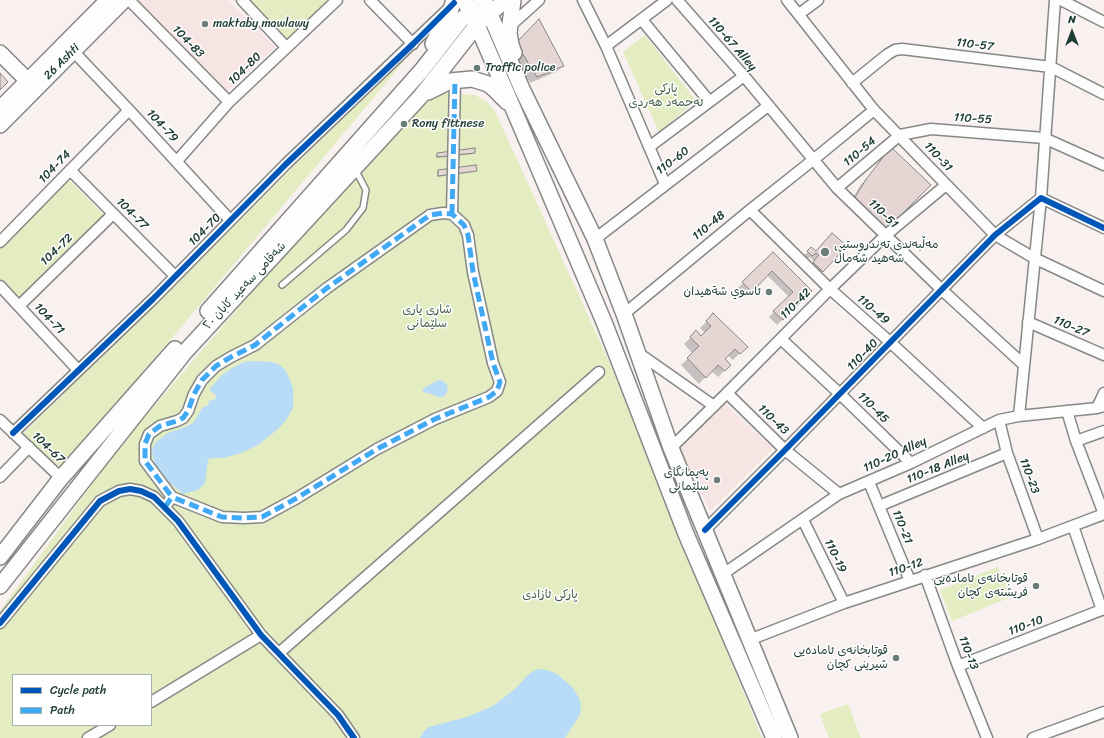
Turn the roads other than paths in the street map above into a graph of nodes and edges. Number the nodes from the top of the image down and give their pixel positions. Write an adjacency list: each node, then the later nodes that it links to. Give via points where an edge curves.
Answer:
1 (108, 0): 31 (main road, 26 Ashti)
2 (124, 0): 26 (main road, 26 Ashti)
3 (129, 0): 37 (street, 104-83)
4 (242, 0): 24 (street)
5 (337, 0): 24 (street, 104-80)
6 (370, 0): 23 (street)
7 (506, 0): 17 (main road, شەقامی سەعید کابان ٢٠)
8 (513, 0): 22 (main road)
9 (540, 0): 22 (street)
10 (583, 0): 25 (street)
11 (667, 0): 20 (street)
12 (677, 0): 29 (street, 110-67 Alley)
13 (787, 0): 19 (street, 110-31)
14 (818, 0): 19 (street)
15 (1055, 0): 28 (street)
16 (1061, 0): 21 (street)
17 (485, 4): 18 (main road, شەقامی سەعید کابان ٢٠); 33 (main road)
18 (464, 8): 23 (street, 104-70); 35 (main road, شەقامی سەعید کابان ٢٠); 39 (main road); 101 (main road, شەقامی سەعید کابان ٢٠, via 461,20 422,70)
19 (799, 14): 32 (street, 110-31)
20 (642, 20): 25 (street); 36 (street)
21 (1104, 22)
22 (509, 27): 33 (main road, via 511,45 520,69)
23 (412, 44): 59 (street, 104-70)
24 (286, 46): 37 (street, 104-80)
25 (606, 46): 46 (street)
26 (73, 51): 41 (street, 104-79); 43 (main road, 26 Ashti)
27 (0, 53): 31 (main road)
28 (1051, 68): 32 (street, 110-57, via 895,50); 34 (street, 110-57); 45 (street)
29 (744, 76): 36 (street); 38 (street, 110-67 Alley)
30 (455, 80): 35 (main road); 39 (main road, via 472,79 488,84); 58 (street)
31 (28, 81): 40 (main road, 26 Ashti)
32 (852, 83): 42 (street, 110-31)
33 (522, 89): 63 (main road)
34 (1104, 94)
35 (421, 96): 50 (main road, شەقامی سەعید کابان ٢٠)
36 (709, 101): 46 (street)
37 (228, 102): 48 (street, 104-80)
38 (768, 106): 47 (street, 110-51); 52 (street, 110-60)
39 (513, 108): 119 (main road, via 604,322)
40 (0, 109)
41 (129, 110): 48 (street, 104-79); 51 (street, 104-74)
42 (874, 110): 44 (street, 110-31); 47 (street, 110-48)
43 (0, 125)
44 (900, 136): 45 (street, 110-55, via 931,129); 53 (street, 110-31); 54 (street, 110-54)
45 (1044, 138): 49 (street, 110-55); 55 (street)
46 (648, 147): 52 (street)
47 (813, 160): 54 (street, 110-51); 56 (street, 110-48)
48 (176, 162): 59 (street, 104-79)
49 (1104, 164)
50 (355, 168): 67 (lane, via 366,190 363,208 346,230); 116 (main road, شەقامی سەعید کابان ٢٠, via 184,353)
51 (70, 170): 57 (street, 104-77); 64 (street, 104-74)
52 (665, 184): 63 (street, 110-60)
53 (946, 185): 61 (street, 110-42); 62 (street, 110-31)
54 (838, 188): 61 (street, 110-51)
55 (1041, 198): 60 (street); 62 (street, 110-40); 65 (street)
56 (750, 210): 69 (street, 110-49); 73 (street, 110-48)
57 (113, 214): 66 (street, 104-77); 72 (street, 104-72)
58 (452, 214): 104 (street, via 443,212 430,215 327,288 255,345 216,366 202,380 183,418 160,426 149,434 145,444 145,461); 104 (street, via 464,225 468,235 473,272 493,363 500,382 497,391 377,449 262,517 222,517)
59 (230, 220): 66 (street, 104-70)
60 (1104, 228)
61 (886, 235): 69 (street, 110-42); 70 (street, 110-51)
62 (995, 235): 65 (street, 110-31); 70 (street, 110-40)
63 (595, 238): 73 (main road)
64 (0, 242)
65 (1034, 258): 71 (street, 110-31); 74 (street)
66 (175, 276): 80 (street, 104-70)
67 (282, 285)
68 (0, 286): 72 (street, 104-71)
69 (830, 289): 75 (street, 110-42); 76 (street, 110-49)
70 (942, 290): 76 (street, 110-40); 79 (street, 110-51)
71 (1104, 291)
72 (19, 306): 80 (street, 104-71)
73 (624, 314): 77 (main road)
74 (1028, 322): 78 (street, 110-27); 79 (street)
75 (781, 339): 82 (street, 110-42); 84 (street, 110-45)
76 (890, 342): 84 (street, 110-40); 91 (street, 110-49)
77 (637, 352): 85 (street); 96 (main road)
78 (1104, 355)
79 (1024, 365): 88 (street)
80 (78, 370): 93 (street, 104-70)
81 (599, 372): 124 (street)
82 (727, 393): 85 (street, 110-42); 97 (street, 110-43)
83 (1104, 393): 86 (street)
84 (840, 394): 97 (street, 110-40); 99 (street, 110-45)
85 (714, 406): 96 (street, 110-42)
86 (1101, 407): 87 (street, 110-20 Alley)
87 (1067, 411): 88 (street, 110-20 Alley); 94 (street)
88 (1019, 416): 90 (street, 110-20 Alley)
89 (0, 420): 93 (street, 104-67)
90 (999, 420): 91 (street, 110-20 Alley); 98 (street, 110-23)
91 (983, 428): 99 (street, 110-20 Alley)
92 (1104, 431): 94 (street)
93 (13, 432): 95 (street, 104-67)
94 (1076, 441): 107 (street)
95 (29, 447): 100 (street); 101 (street, 104-67)
96 (671, 448): 110 (main road)
97 (785, 450): 103 (street, 110-43); 110 (street, 110-40)
98 (1007, 453): 105 (street, 110-18 Alley); 111 (street, 110-23)
99 (911, 463): 102 (street, 110-20 Alley)
100 (0, 477)
101 (61, 478): 112 (main road, شەقامی سەعید کابان ٢٠)
102 (869, 482): 103 (street, 110-20 Alley); 105 (street, 110-21)
103 (839, 494): 108 (street, 110-20 Alley)
104 (172, 497): 106 (street)
105 (879, 506): 115 (street, 110-21)
106 (165, 507): 121 (street, via 154,497 130,489 100,501); 122 (street)
107 (1104, 514): 109 (street, 110-12)
108 (803, 520): 113 (street, 110-20 Alley); 118 (street, 110-19)
109 (1073, 526): 111 (street, 110-12); 120 (street)
110 (704, 530): 113 (main road)
111 (1038, 539): 114 (street, 110-12)
112 (0, 557)
113 (723, 574): 117 (main road)
114 (925, 575): 115 (street, 110-12); 125 (street, 110-13)
115 (910, 581): 118 (street, 110-12)
116 (0, 586)
117 (733, 599): 119 (main road); 123 (main road)
118 (844, 603): 123 (street, 110-12)
119 (717, 607): 131 (main road)
120 (1103, 610): 125 (street, 110-10)
121 (0, 622)
122 (261, 635): 124 (street); 126 (street)
123 (749, 640): 132 (main road)
124 (279, 653): 130 (street, via 338,715)
125 (958, 666): 133 (street, 110-13)
126 (152, 701)
127 (1104, 712): 134 (street)
128 (108, 726): 129 (street)
129 (88, 738)
130 (354, 738)
131 (774, 738)
132 (790, 738)
133 (987, 738)
134 (1033, 738)

